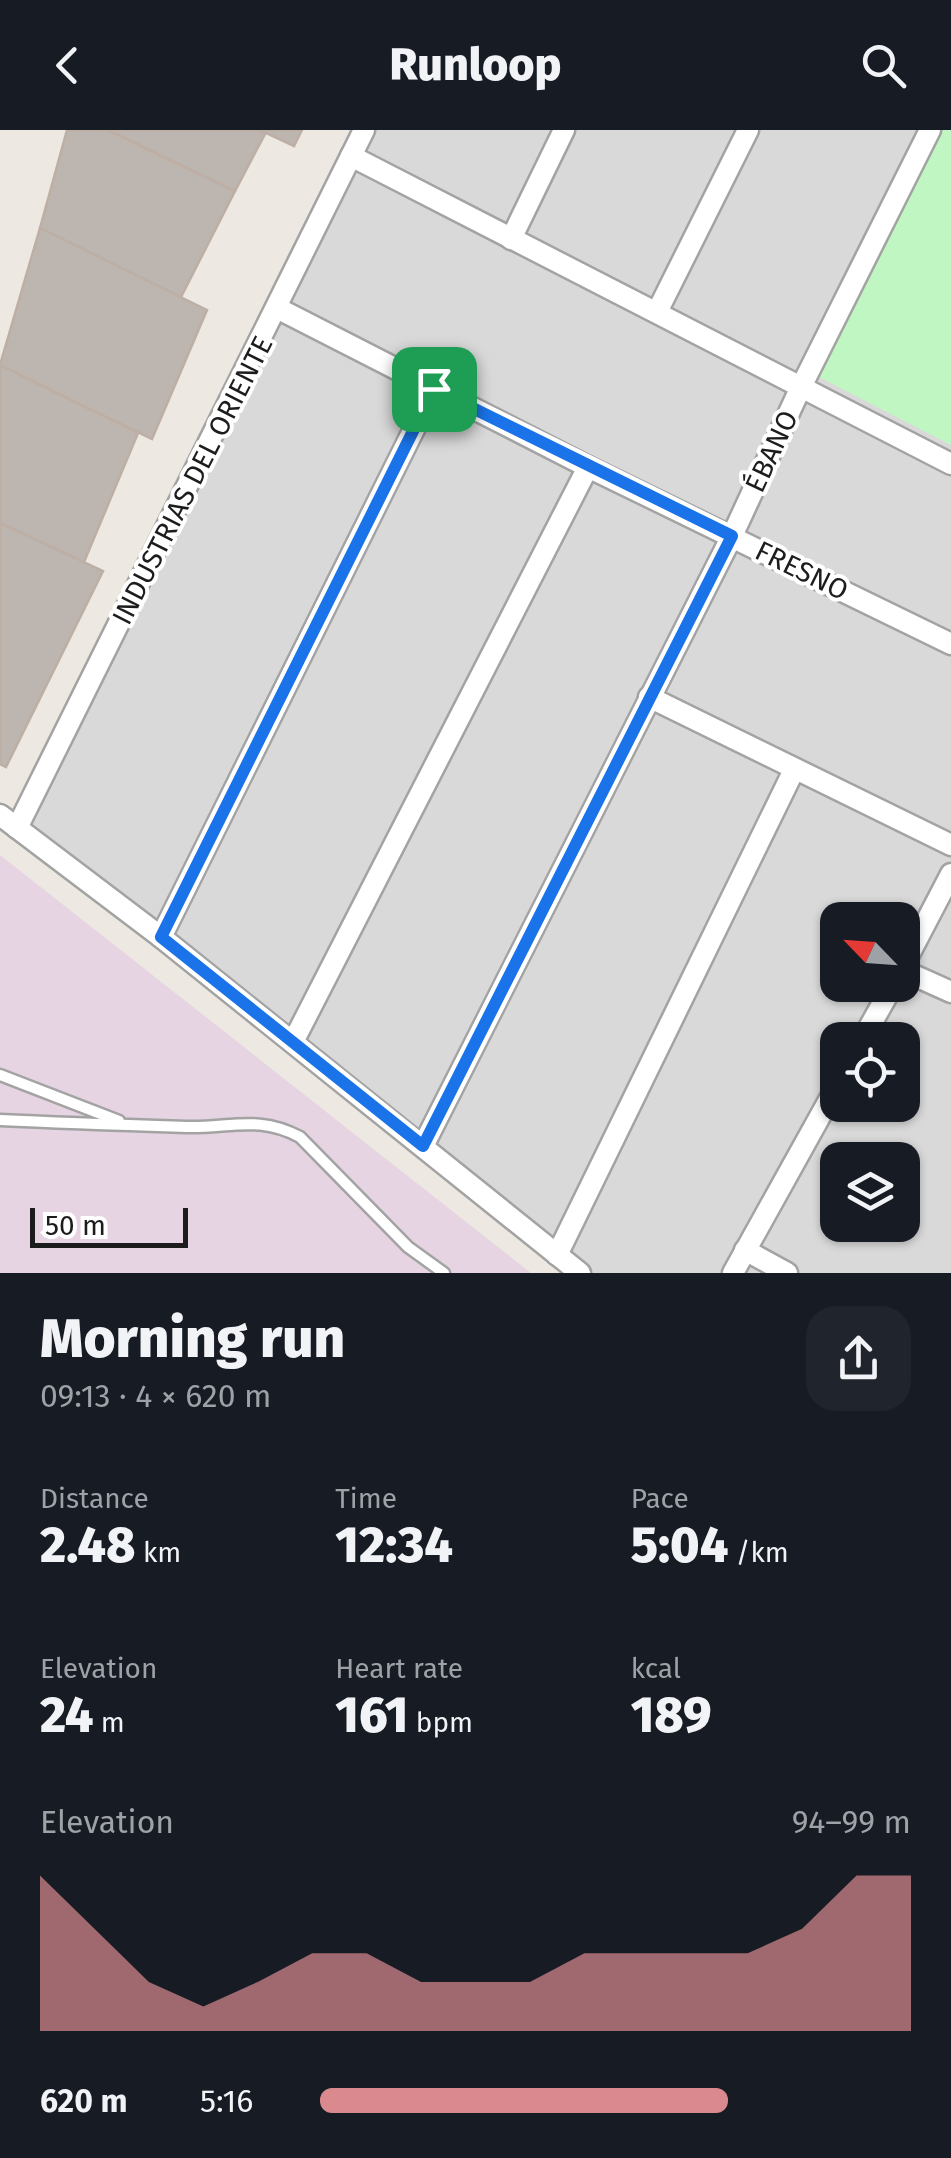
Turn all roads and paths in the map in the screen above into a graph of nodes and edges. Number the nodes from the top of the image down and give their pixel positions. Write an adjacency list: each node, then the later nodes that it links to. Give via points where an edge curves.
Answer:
1 (364, 130): 5 (street, INDUSTRIAS DEL ORIENTE)
2 (564, 130): 6 (street)
3 (748, 130): 8 (street)
4 (930, 130): 10 (street, ÉBANO)
5 (351, 156): 6 (street); 7 (street, INDUSTRIAS DEL ORIENTE)
6 (510, 239): 8 (street)
7 (277, 308): 9 (street, FRESNO); 17 (street, INDUSTRIAS DEL ORIENTE)
8 (657, 312): 10 (street)
9 (434, 389): 12 (street, FRESNO); 21 (street)
10 (800, 389): 11 (street); 13 (street, ÉBANO)
11 (951, 464)
12 (588, 467): 13 (street, FRESNO); 24 (street)
13 (732, 536): 14 (street, FRESNO); 15 (street, ÉBANO)
14 (951, 644)
15 (650, 697): 16 (street); 29 (street, ÉBANO)
16 (794, 770): 18 (street); 31 (street)
17 (8, 822): 21 (street)
18 (951, 845)
19 (951, 874): 20 (street)
20 (920, 934)
21 (161, 937): 24 (street)
22 (920, 977): 23 (street)
23 (951, 992)
24 (293, 1042): 29 (street)
25 (0, 1075): 28 (lane)
26 (820, 1116): 30 (street)
27 (0, 1120): 28 (lane)
28 (130, 1125): 32 (lane, via 281,1126)
29 (423, 1146): 31 (street)
30 (745, 1250): 34 (street); 35 (street)
31 (557, 1255): 33 (street)
32 (444, 1273)
33 (580, 1273)
34 (733, 1273)
35 (787, 1273)

